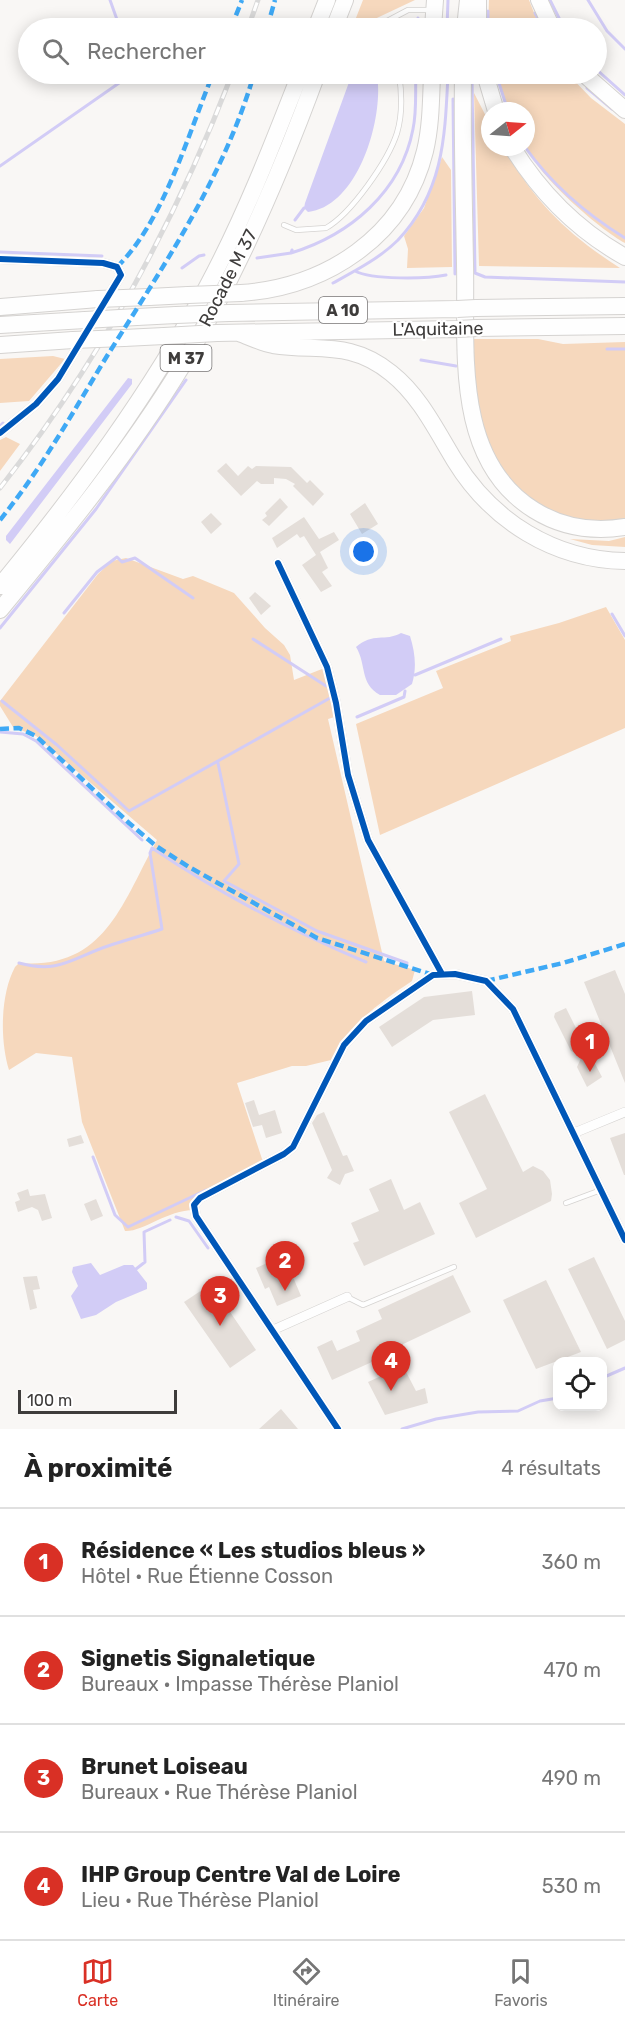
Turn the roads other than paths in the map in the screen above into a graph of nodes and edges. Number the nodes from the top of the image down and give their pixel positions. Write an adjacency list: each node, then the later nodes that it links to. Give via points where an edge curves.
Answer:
1 (327, 0): 7 (highway)
2 (345, 0): 8 (highway)
3 (468, 0): 10 (highway)
4 (478, 0): 11 (highway)
5 (539, 0): 12 (highway)
6 (434, 5): 9 (lane, via 408,10)
7 (320, 18)
8 (338, 18)
9 (397, 18)
10 (466, 18)
11 (478, 18)
12 (547, 18)
13 (296, 84): 36 (highway, Rocade M 37 / M 37, via 245,210 167,358 99,459)
14 (313, 84): 37 (highway, Rocade M 37 / M 37, via 251,236 182,365 113,469)
15 (400, 84): 23 (lane, via 397,133 365,190 326,228 296,230)
16 (432, 84): 26 (highway, bridge, via 424,154 411,189 386,226 352,257 321,275 274,290)
17 (463, 84): 33 (highway, via 467,371 473,423 481,448 505,486 541,514 578,527)
18 (488, 84): 20 (highway)
19 (595, 84): 21 (highway)
20 (493, 102)
21 (625, 110)
22 (518, 156): 24 (highway, via 564,214)
23 (284, 225)
24 (625, 257)
25 (0, 259): 32 (street, via 103,263 117,267 121,275 58,379 36,404)
26 (0, 306)
27 (625, 306): 28 (highway, L'Aquitaine / A 10, bridge, via 229,313)
28 (0, 325)
29 (625, 326): 30 (highway, L'Aquitaine / A 10, bridge)
30 (238, 333): 31 (highway, L'Aquitaine / A 10, bridge); 34 (highway, via 273,345 339,349 376,363 414,396 463,474 513,525 572,553)
31 (0, 345)
32 (0, 433)
33 (625, 527)
34 (625, 561)
35 (278, 563): 38 (street, via 327,667 348,775 368,840)
36 (0, 586)
37 (0, 610)
38 (442, 974): 40 (street, via 486,981 513,1009); 46 (street, via 432,975 376,1014 344,1045 292,1147 200,1198 194,1209)
39 (625, 1112): 40 (street)
40 (574, 1133): 41 (street)
41 (601, 1190): 42 (lane); 43 (street)
42 (566, 1203)
43 (625, 1240)
44 (454, 1267): 45 (lane, via 363,1305)
45 (347, 1297): 46 (street)
46 (273, 1330): 47 (street)
47 (338, 1429)

